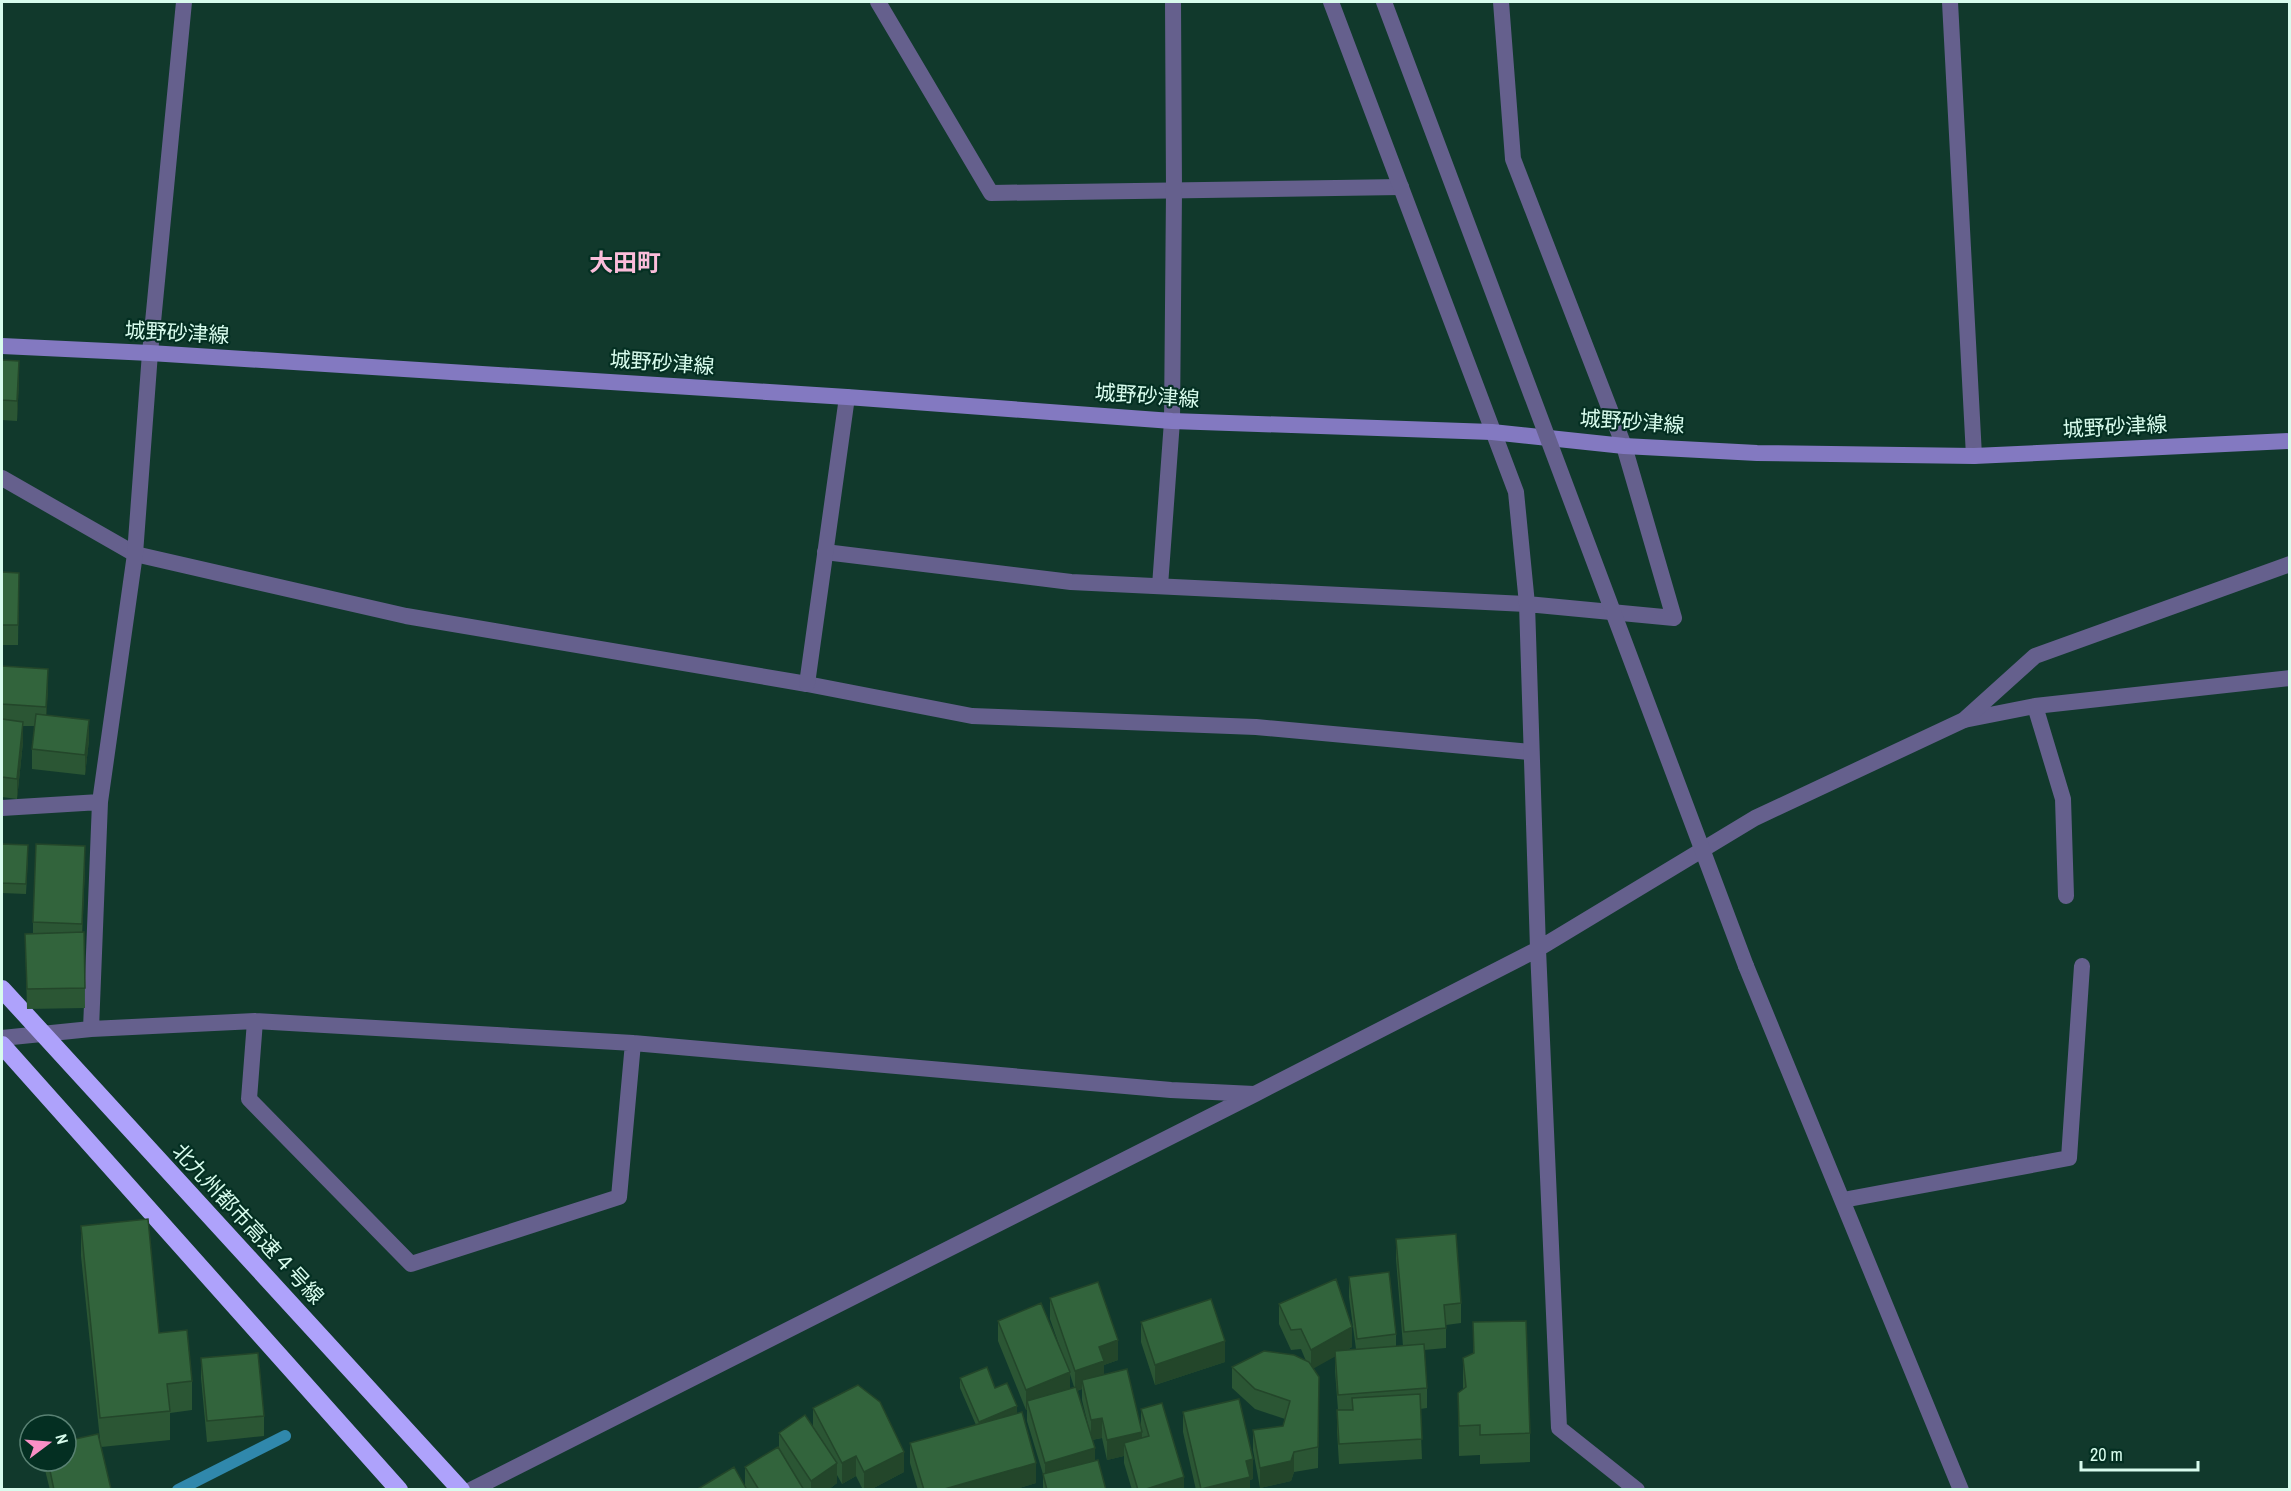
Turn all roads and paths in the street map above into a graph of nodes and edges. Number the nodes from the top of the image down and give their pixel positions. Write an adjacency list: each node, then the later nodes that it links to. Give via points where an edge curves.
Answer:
1 (184, 2): 11 (street)
2 (878, 2): 9 (street, via 991,194)
3 (1173, 2): 9 (street)
4 (1331, 2): 8 (street)
5 (1384, 2): 41 (street, bridge, via 1746,966)
6 (1501, 2): 16 (street, via 1513,159)
7 (1950, 2): 17 (street)
8 (1401, 187): 9 (street); 14 (street)
9 (1174, 191): 13 (street)
10 (2, 346): 11 (main road, 城野砂津線)
11 (150, 353): 12 (main road, 城野砂津線); 20 (street)
12 (847, 397): 13 (main road, 城野砂津線); 19 (street)
13 (1172, 421): 14 (main road, 城野砂津線); 22 (street)
14 (1492, 432): 16 (main road, 城野砂津線); 23 (street, via 1516,492)
15 (2289, 441): 17 (main road, 城野砂津線)
16 (1624, 446): 17 (main road, 城野砂津線, via 1757,453); 23 (street, via 1674,618)
17 (1974, 456)
18 (2, 478): 20 (street)
19 (825, 552): 22 (street, via 1071,582); 25 (street)
20 (135, 554): 25 (street, via 406,616); 29 (street)
21 (2289, 564): 27 (street, via 2035,656)
22 (1160, 586): 23 (street)
23 (1527, 604): 28 (street)
24 (2289, 678): 26 (street)
25 (807, 684): 28 (street, via 972,716 1256,727)
26 (2035, 706): 27 (street); 31 (street, via 2063,799)
27 (1964, 720): 32 (street, via 1755,819)
28 (1530, 752): 32 (street)
29 (100, 802): 30 (street); 36 (street)
30 (2, 808)
31 (2066, 896)
32 (1538, 949): 40 (street); 45 (street, via 1559,1428)
33 (2082, 966): 41 (street, via 2069,1158)
34 (2, 989): 43 (highway, 北九州都市高速４号線, bridge)
35 (255, 1021): 36 (street); 38 (street); 38 (street, via 249,1099 411,1264 619,1197)
36 (91, 1029): 37 (street)
37 (2, 1038)
38 (633, 1043): 40 (street)
39 (2, 1045): 42 (highway)
40 (1255, 1094): 44 (street)
41 (1843, 1200): 46 (street)
42 (399, 1490)
43 (461, 1490)
44 (471, 1490)
45 (1637, 1490)
46 (1961, 1490)

